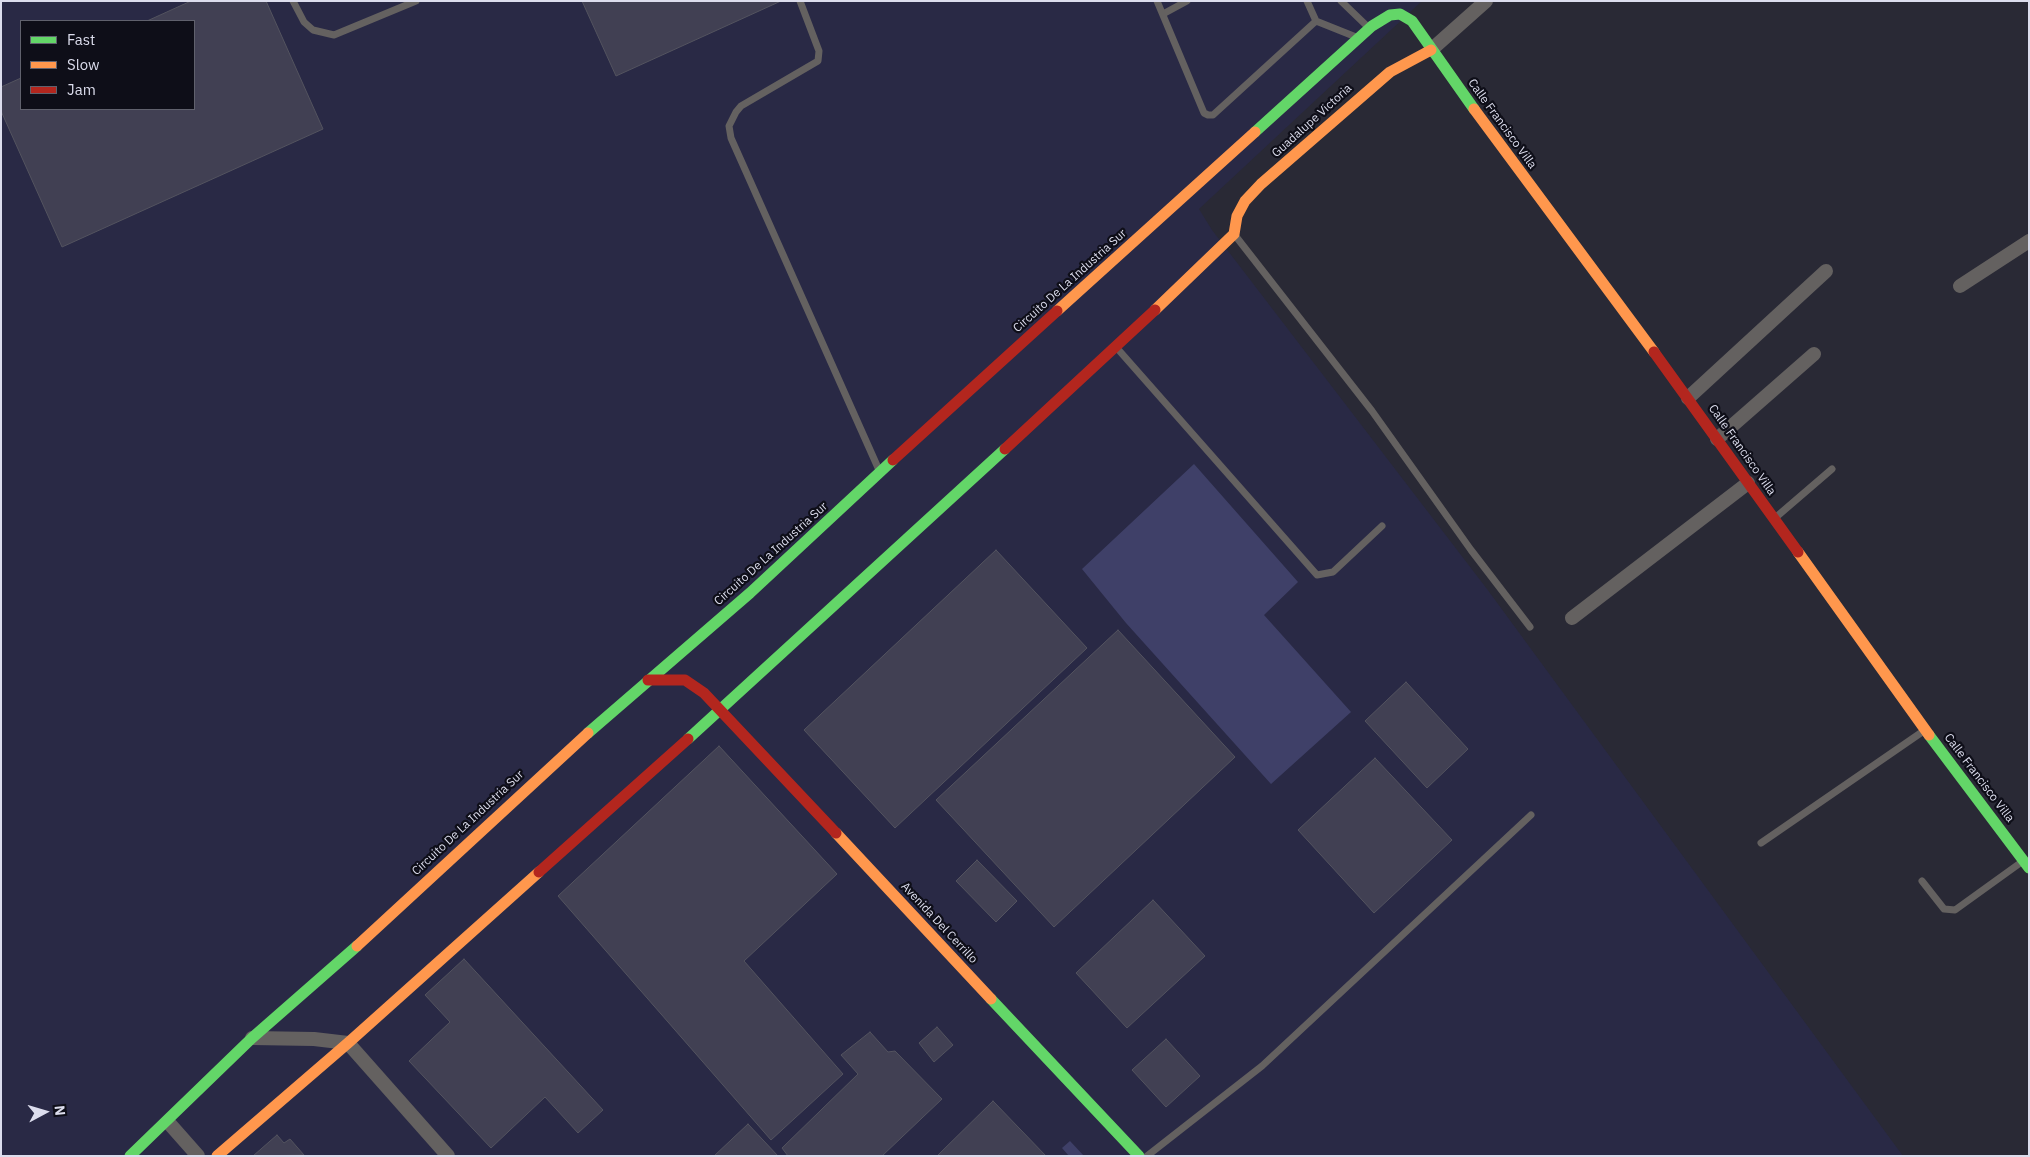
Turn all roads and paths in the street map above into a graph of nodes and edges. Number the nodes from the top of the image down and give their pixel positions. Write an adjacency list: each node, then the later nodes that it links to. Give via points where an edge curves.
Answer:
1 (293, 1): 2 (lane, via 304,22 313,30 334,35)
2 (416, 1)
3 (800, 1): 23 (lane, via 819,51 818,61 741,106 729,126 731,138)
4 (1157, 1): 9 (lane)
5 (1187, 1): 9 (lane)
6 (1307, 1): 10 (lane)
7 (1341, 1): 11 (lane)
8 (1486, 1): 13 (street)
9 (1163, 14): 10 (lane, via 1204,113 1208,115 1213,115)
10 (1316, 20): 12 (lane)
11 (1369, 29): 12 (main road, Circuito De La Industria Sur); 13 (main road, Circuito De La Industria Sur, via 1382,18 1400,14 1412,21)
12 (1359, 38): 23 (main road, Circuito De La Industria Sur)
13 (1431, 50): 14 (main road, Guadalupe Victoria, via 1390,72 1261,184 1245,201); 20 (main road, Calle Francisco Villa)
14 (1234, 234): 18 (main road); 28 (lane, via 1372,412)
15 (2029, 241): 17 (street)
16 (1826, 271): 20 (street)
17 (1960, 286)
18 (1116, 346): 26 (lane, via 1317,575 1333,572); 30 (main road)
19 (1814, 354): 21 (street)
20 (1688, 398): 21 (main road, Calle Francisco Villa)
21 (1717, 439): 24 (main road, Calle Francisco Villa)
22 (1832, 469): 25 (lane)
23 (880, 473): 29 (main road, Circuito De La Industria Sur, via 750,593)
24 (1748, 483): 25 (main road, Calle Francisco Villa); 27 (street)
25 (1774, 519): 31 (main road, Calle Francisco Villa)
26 (1382, 526)
27 (1572, 618)
28 (1530, 627)
29 (648, 680): 30 (main road, Avenida Del Cerrillo, via 685,680); 36 (main road, Circuito De La Industria Sur)
30 (720, 710): 37 (main road); 43 (main road, Avenida Del Cerrillo)
31 (1926, 730): 33 (lane); 34 (main road, Calle Francisco Villa)
32 (1531, 814): 44 (lane, via 1262,1066)
33 (1761, 843)
34 (2026, 864): 35 (lane, via 1955,910 1944,909)
35 (1922, 881)
36 (252, 1038): 37 (street); 38 (main road, Circuito De La Industria Sur)
37 (348, 1043): 41 (main road); 42 (street)
38 (168, 1122): 39 (main road, Circuito De La Industria Sur); 40 (street)
39 (130, 1156)
40 (198, 1156)
41 (217, 1156)
42 (448, 1156)
43 (1139, 1156)
44 (1147, 1156)

